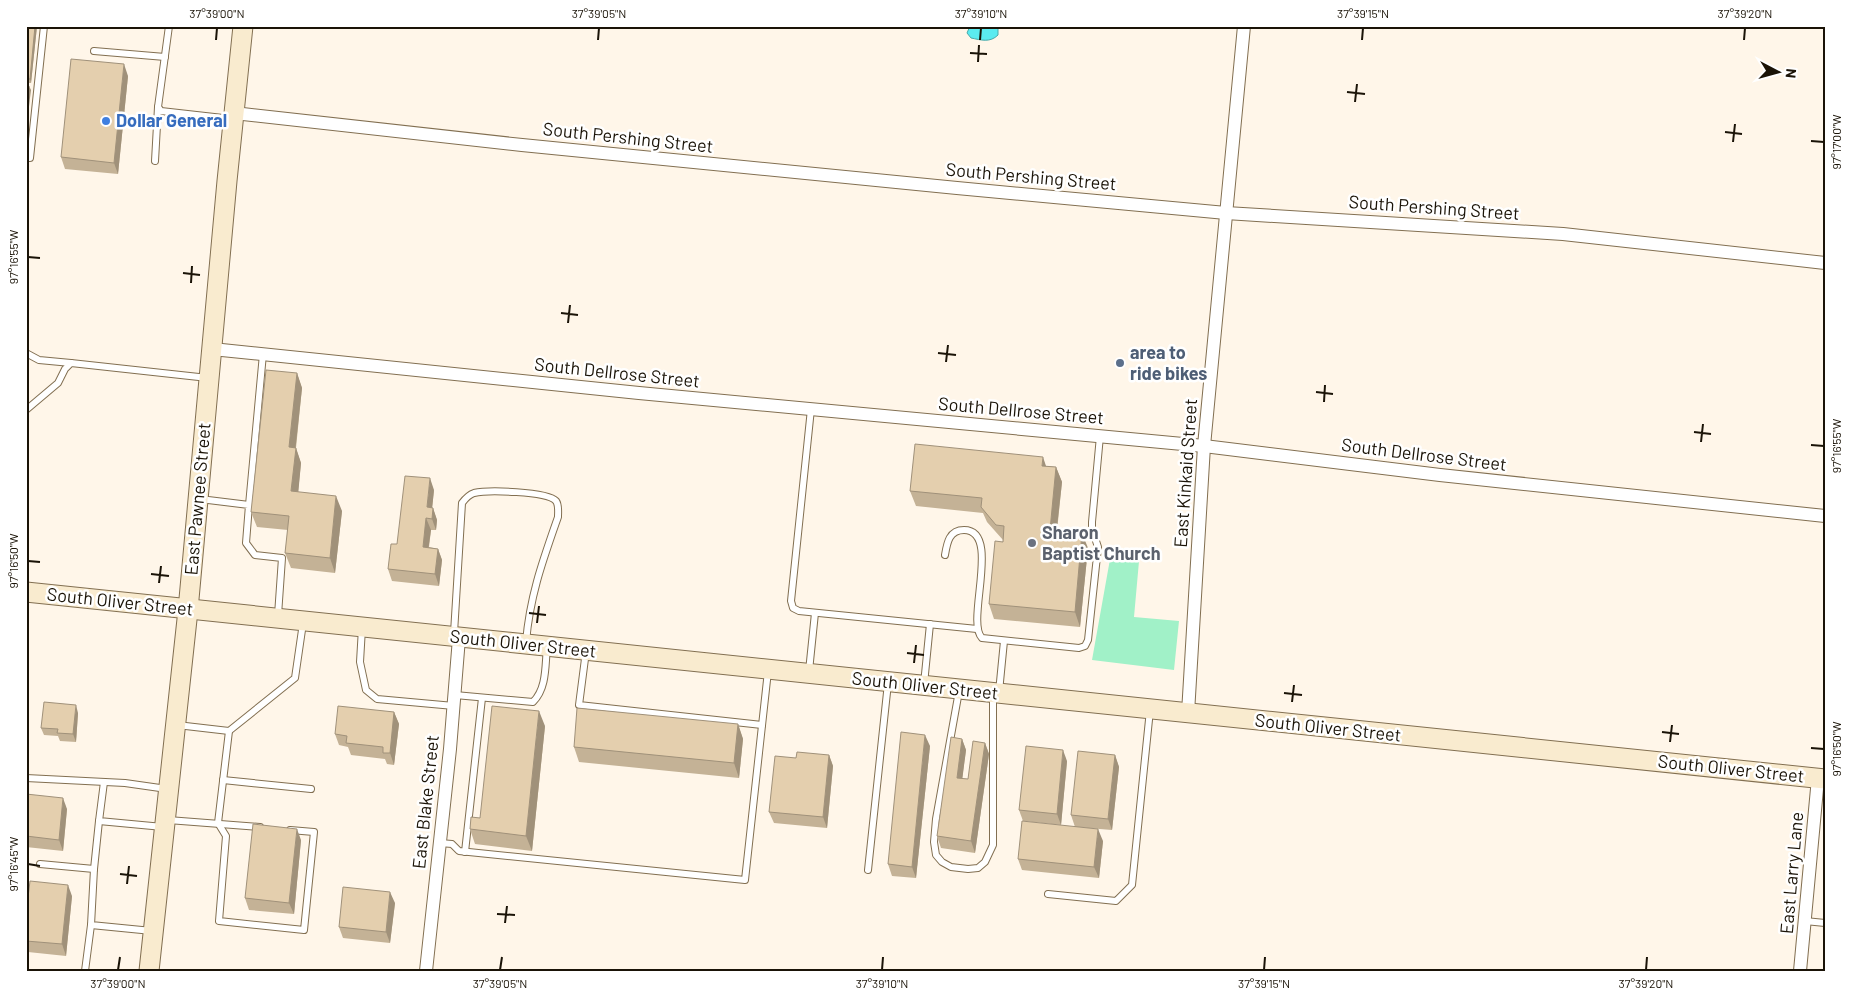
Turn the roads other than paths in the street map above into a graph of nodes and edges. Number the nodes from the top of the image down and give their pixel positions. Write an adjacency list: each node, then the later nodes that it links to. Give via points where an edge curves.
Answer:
1 (44, 26): 9 (lane, via 30,158)
2 (169, 26): 6 (lane)
3 (243, 26): 8 (main road, East Pawnee Street)
4 (1244, 26): 11 (street, East Kinkaid Street)
5 (94, 51): 6 (lane)
6 (165, 57): 7 (lane)
7 (158, 107): 8 (lane, via 161,111); 10 (lane)
8 (234, 116): 11 (street, South Pershing Street); 13 (main road, East Pawnee Street)
9 (26, 158)
10 (155, 162)
11 (1226, 213): 12 (street, South Pershing Street, via 1563,234); 21 (street, East Kinkaid Street)
12 (1825, 263)
13 (212, 348): 15 (street, South Dellrose Street); 17 (main road, East Pawnee Street)
14 (26, 353): 16 (lane, via 39,360)
15 (263, 354): 18 (street, South Dellrose Street); 23 (lane)
16 (71, 363): 17 (lane); 19 (lane, via 58,383)
17 (210, 378): 22 (main road, East Pawnee Street)
18 (811, 409): 20 (street, South Dellrose Street); 28 (lane, via 791,601 796,610)
19 (26, 410)
20 (1100, 436): 21 (street, South Dellrose Street); 35 (lane, via 1092,522 1098,547 1087,643 1079,648)
21 (1204, 446): 24 (street, South Dellrose Street); 48 (street, East Kinkaid Street)
22 (198, 498): 23 (lane); 27 (main road, East Pawnee Street)
23 (249, 505): 29 (lane, via 246,543 255,555 282,558)
24 (1825, 516)
25 (945, 554): 33 (lane, via 948,539 957,531 974,533 980,543 981,587)
26 (26, 592): 27 (main road, South Oliver Street)
27 (188, 610): 29 (main road, South Oliver Street); 49 (main road, East Pawnee Street)
28 (816, 613): 31 (lane); 40 (lane)
29 (278, 619): 30 (main road, South Oliver Street)
30 (303, 622): 32 (main road, South Oliver Street); 51 (lane, via 295,678)
31 (930, 624): 33 (lane); 42 (lane)
32 (362, 628): 34 (main road, South Oliver Street); 46 (lane, via 360,662 366,690 377,699)
33 (977, 629): 35 (lane, via 982,638)
34 (457, 637): 36 (main road, South Oliver Street); 36 (lane, via 462,503 476,493 537,495 556,501 558,517 532,597); 46 (street, East Blake Street)
35 (1004, 641): 44 (lane)
36 (526, 644): 37 (main road, South Oliver Street)
37 (547, 647): 38 (main road, South Oliver Street); 45 (lane, via 540,694 533,702)
38 (586, 651): 39 (main road, South Oliver Street); 50 (lane, via 579,705)
39 (768, 670): 40 (main road, South Oliver Street); 50 (lane)
40 (809, 674): 41 (main road, South Oliver Street)
41 (888, 682): 42 (main road, South Oliver Street); 67 (lane)
42 (924, 686): 43 (main road, South Oliver Street)
43 (959, 689): 44 (main road, South Oliver Street); 44 (lane, via 934,842 936,855 942,862 968,869 978,868 985,862 993,844)
44 (996, 693): 47 (main road, South Oliver Street)
45 (482, 698): 46 (lane); 64 (lane)
46 (454, 700): 63 (street, East Blake Street)
47 (1150, 709): 48 (main road, South Oliver Street); 68 (lane, via 1132,884 1116,901)
48 (1188, 713): 53 (main road, South Oliver Street)
49 (176, 725): 51 (lane); 56 (main road, East Pawnee Street)
50 (762, 725): 64 (lane, via 744,880)
51 (229, 731): 54 (lane)
52 (26, 778): 55 (lane)
53 (1821, 778): 69 (street, East Larry Lane)
54 (223, 780): 57 (lane); 60 (lane)
55 (104, 782): 56 (lane); 58 (lane)
56 (168, 789): 59 (main road, East Pawnee Street)
57 (311, 789)
58 (99, 821): 59 (lane); 66 (lane)
59 (165, 824): 60 (lane); 72 (main road, East Pawnee Street)
60 (218, 824): 61 (lane); 62 (lane, via 226,836 219,922 304,930 314,832)
61 (266, 828)
62 (285, 830)
63 (440, 843): 64 (lane, via 452,844 459,852); 75 (street, East Blake Street)
64 (465, 852)
65 (40, 864): 66 (lane)
66 (94, 869): 71 (lane)
67 (868, 870)
68 (1048, 894)
69 (1805, 921): 70 (lane); 76 (street, East Larry Lane)
70 (1825, 923)
71 (91, 925): 72 (lane); 73 (lane)
72 (153, 931): 74 (main road, East Pawnee Street)
73 (85, 971)
74 (149, 971)
75 (426, 971)
76 (1800, 971)

